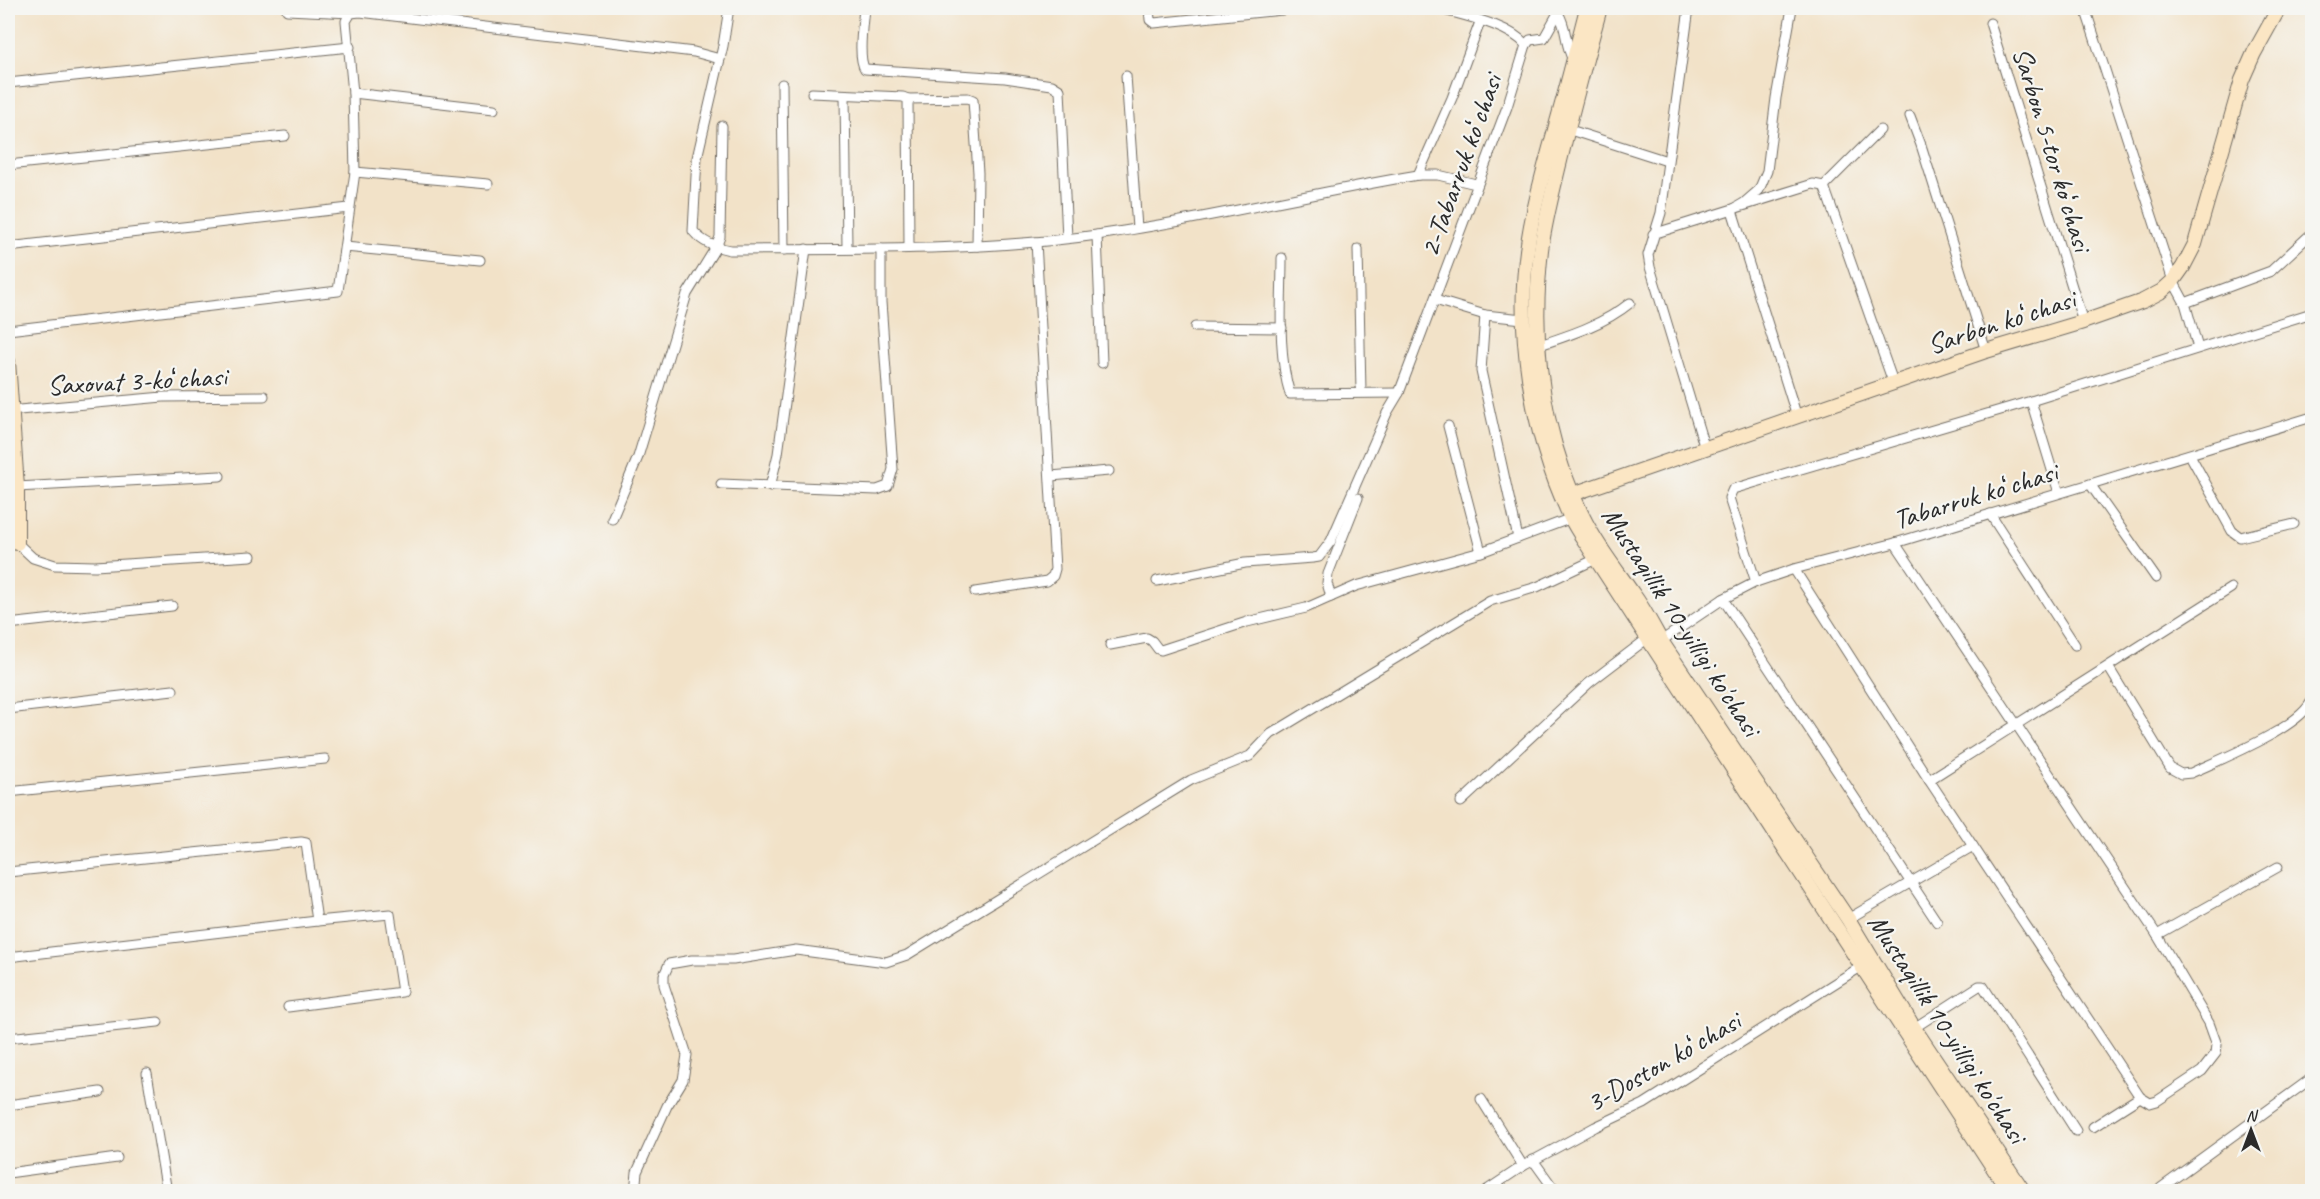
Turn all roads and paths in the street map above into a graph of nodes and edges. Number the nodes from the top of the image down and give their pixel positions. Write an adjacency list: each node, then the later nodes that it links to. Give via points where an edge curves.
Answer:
1 (729, 8): 19 (street)
2 (864, 8): 47 (street, via 861,54 865,69 1005,78 1052,85 1060,90)
3 (1149, 8): 4 (street, via 1154,23)
4 (1301, 8)
5 (1437, 8): 15 (street)
6 (1587, 8): 20 (main road, Mustaqillik 10-yilligi ko'chasi)
7 (1600, 8): 31 (main road, Mustaqillik 10-yilligi ko'chasi)
8 (1689, 8): 34 (street)
9 (1791, 8): 42 (street, via 1767,171 1759,190)
10 (2085, 8): 61 (street)
11 (2279, 8): 61 (main road, Sarbon koʻchasi, via 2242,80 2195,244)
12 (287, 10): 14 (street)
13 (1558, 10): 17 (street, via 1544,38 1530,40); 20 (street)
14 (351, 14): 18 (street, via 346,21); 19 (street, via 694,52)
15 (1480, 22): 17 (street, via 1520,37); 37 (street)
16 (1990, 23): 68 (street, Sarbon 5-tor koʻchasi)
17 (1526, 45): 39 (street, 2-Tabarruk koʻchasi, via 1507,107)
18 (350, 47): 22 (street); 24 (street)
19 (720, 59): 52 (street, via 697,158 693,231)
20 (1574, 60): 67 (main road, Mustaqillik 10-yilligi ko'chasi, via 1540,180 1529,238)
21 (1126, 76): 43 (street)
22 (8, 83)
23 (782, 84): 58 (street)
24 (353, 93): 28 (street); 36 (street)
25 (812, 93): 26 (street)
26 (845, 96): 27 (street); 55 (street)
27 (908, 99): 50 (street, via 973,100); 53 (street)
28 (494, 109)
29 (1910, 116): 74 (street)
30 (722, 126): 52 (street, via 720,237)
31 (1567, 129): 34 (street); 72 (main road, Mustaqillik 10-yilligi ko'chasi, via 1541,249)
32 (1880, 130): 40 (street)
33 (285, 136): 35 (street)
34 (1667, 161): 45 (street, via 1661,213)
35 (8, 165)
36 (355, 172): 38 (street); 41 (street)
37 (1418, 175): 39 (street, via 1438,175); 43 (street)
38 (488, 184)
39 (1476, 184): 62 (street, 2-Tabarruk koʻchasi)
40 (1824, 186): 42 (street, via 1814,184); 77 (street)
41 (349, 208): 49 (street); 51 (street)
42 (1732, 210): 45 (street); 84 (street)
43 (1137, 228): 46 (street)
44 (2313, 233): 64 (street, via 2271,271)
45 (1653, 234): 87 (street, via 1648,255 1650,267)
46 (1097, 235): 47 (street); 76 (street)
47 (1067, 238): 48 (street)
48 (1036, 242): 50 (street); 91 (street)
49 (345, 246): 60 (street); 71 (street, via 338,291)
50 (977, 246): 53 (street)
51 (8, 247)
52 (716, 247): 58 (street); 100 (street, via 687,294 638,457)
53 (909, 248): 56 (street)
54 (806, 249): 55 (street); 58 (street); 95 (street)
55 (847, 249): 56 (street)
56 (880, 249): 95 (street, via 893,469 888,486 877,490)
57 (1358, 249): 78 (street)
58 (784, 250)
59 (1282, 258): 70 (street)
60 (480, 260)
61 (2173, 281): 64 (street); 68 (main road, Sarbon koʻchasi, via 2143,301)
62 (1435, 300): 66 (street, 2-Tabarruk koʻchasi); 79 (street, 2-Tabarruk koʻchasi)
63 (1630, 303): 72 (street, via 1615,315 1574,334)
64 (2185, 303): 73 (street)
65 (2313, 313): 73 (street)
66 (1485, 315): 67 (street, 2-Tabarruk koʻchasi); 102 (street, via 1481,371)
67 (1523, 319): 72 (main road, Mustaqillik 10-yilligi ko'chasi)
68 (2083, 322): 74 (main road, Sarbon koʻchasi)
69 (1195, 327): 70 (street)
70 (1282, 328): 78 (street, via 1290,394)
71 (8, 330)
72 (1532, 347): 97 (main road, Mustaqillik 10-yilligi ko'chasi, via 1530,387 1536,420)
73 (2198, 348): 81 (street)
74 (1986, 351): 77 (main road, Sarbon koʻchasi)
75 (8, 361): 82 (main road)
76 (1102, 363)
77 (1893, 382): 84 (main road, Sarbon koʻchasi)
78 (1360, 392): 79 (street)
79 (1399, 393): 83 (street, 2-Tabarruk koʻchasi)
80 (264, 396): 82 (street, Saxovat 3-koʻchasi, via 163,397)
81 (2031, 400): 96 (street); 111 (street, via 1733,489 1729,498)
82 (10, 410): 94 (main road)
83 (1387, 412): 110 (street, 2-Tabarruk koʻchasi, via 1339,527 1319,557 1245,563); 114 (street, 2-Tabarruk koʻchasi, via 1388,423 1328,574)
84 (1797, 417): 87 (main road, Sarbon koʻchasi)
85 (2313, 417): 88 (street, Tabarruk koʻchasi)
86 (1448, 426): 105 (street)
87 (1706, 449): 97 (main road, Sarbon koʻchasi)
88 (2190, 454): 92 (street, Tabarruk koʻchasi); 101 (street, via 2236,535)
89 (1109, 471): 91 (street)
90 (220, 476): 94 (street)
91 (1051, 476): 113 (street, via 1053,576 1047,581)
92 (2090, 483): 96 (street, Tabarruk koʻchasi); 109 (street)
93 (721, 484): 95 (street)
94 (17, 487): 104 (main road)
95 (770, 488)
96 (2059, 493): 98 (street, Tabarruk koʻchasi)
97 (1568, 496): 99 (main road, Mustaqillik 10-yilligi ko'chasi)
98 (1990, 514): 103 (street, Tabarruk koʻchasi); 120 (street)
99 (1576, 517): 102 (street); 107 (main road, Mustaqillik 10-yilligi ko'chasi); 118 (main road, Mustaqillik 10-yilligi ko'chasi, via 1635,596)
100 (612, 519)
101 (2294, 524)
102 (1518, 538): 105 (street)
103 (1895, 543): 108 (street, Tabarruk koʻchasi); 125 (street)
104 (12, 544): 106 (street, via 33,558 55,565)
105 (1481, 552): 114 (street, via 1356,586)
106 (251, 556)
107 (1596, 559): 118 (main road, Mustaqillik 10-yilligi ko'chasi); 157 (street, via 1537,587 1490,601 1271,734 1251,756 1191,780 907,955 886,962 796,950 733,960 669,964 664,985 687,1054 683,1080 637,1172)
108 (1794, 569): 111 (street, Tabarruk koʻchasi); 127 (street)
109 (2156, 578)
110 (1157, 581)
111 (1756, 582): 115 (street, Tabarruk koʻchasi)
112 (2231, 588): 121 (street)
113 (975, 592)
114 (1331, 597): 119 (street, via 1306,608 1161,650 1147,638)
115 (1723, 599): 118 (street, Tabarruk koʻchasi); 133 (street)
116 (172, 606): 117 (street)
117 (8, 624)
118 (1655, 640): 129 (street, Tabarruk koʻchasi, via 1589,682); 134 (main road, Mustaqillik 10-yilligi ko'chasi); 139 (main road, Mustaqillik 10-yilligi ko'chasi)
119 (1110, 645)
120 (2075, 645)
121 (2109, 668): 123 (street, via 2159,752 2170,768 2181,774 2192,773 2288,726 2306,712); 125 (street)
122 (173, 690): 124 (street)
123 (2313, 700)
124 (8, 709)
125 (2015, 725): 127 (street); 137 (street)
126 (325, 759): 128 (street)
127 (1929, 780): 130 (street)
128 (8, 792)
129 (1461, 802)
130 (1973, 846): 133 (street); 147 (street)
131 (2278, 867): 137 (street)
132 (8, 872): 135 (street, via 301,842 306,843 309,854)
133 (1911, 881): 134 (street); 136 (street)
134 (1848, 919): 142 (main road, Mustaqillik 10-yilligi ko'chasi)
135 (317, 921): 138 (street); 140 (street, via 390,914 402,992)
136 (1938, 921)
137 (2157, 935): 147 (street, via 2209,1023 2217,1045 2216,1053 2202,1071 2164,1098 2150,1103)
138 (8, 957)
139 (1862, 966): 153 (street, 3-Doston koʻchasi, via 1644,1104); 160 (main road, Mustaqillik 10-yilligi ko'chasi)
140 (288, 1007)
141 (158, 1022): 143 (street)
142 (1914, 1028): 151 (street, via 1983,986); 161 (main road, Mustaqillik 10-yilligi ko'chasi)
143 (8, 1038)
144 (147, 1073): 156 (street)
145 (2313, 1078): 162 (street)
146 (100, 1092): 149 (street)
147 (2140, 1097): 150 (street)
148 (1481, 1099): 154 (street)
149 (8, 1105)
150 (2093, 1127)
151 (2076, 1131)
152 (117, 1158): 155 (street)
153 (1533, 1160): 154 (street, 3-Doston koʻchasi); 159 (street)
154 (1523, 1166): 158 (street, 3-Doston koʻchasi)
155 (8, 1173)
156 (167, 1191)
157 (635, 1191)
158 (1484, 1191)
159 (1556, 1191)
160 (2009, 1191)
161 (2024, 1191)
162 (2160, 1191)

